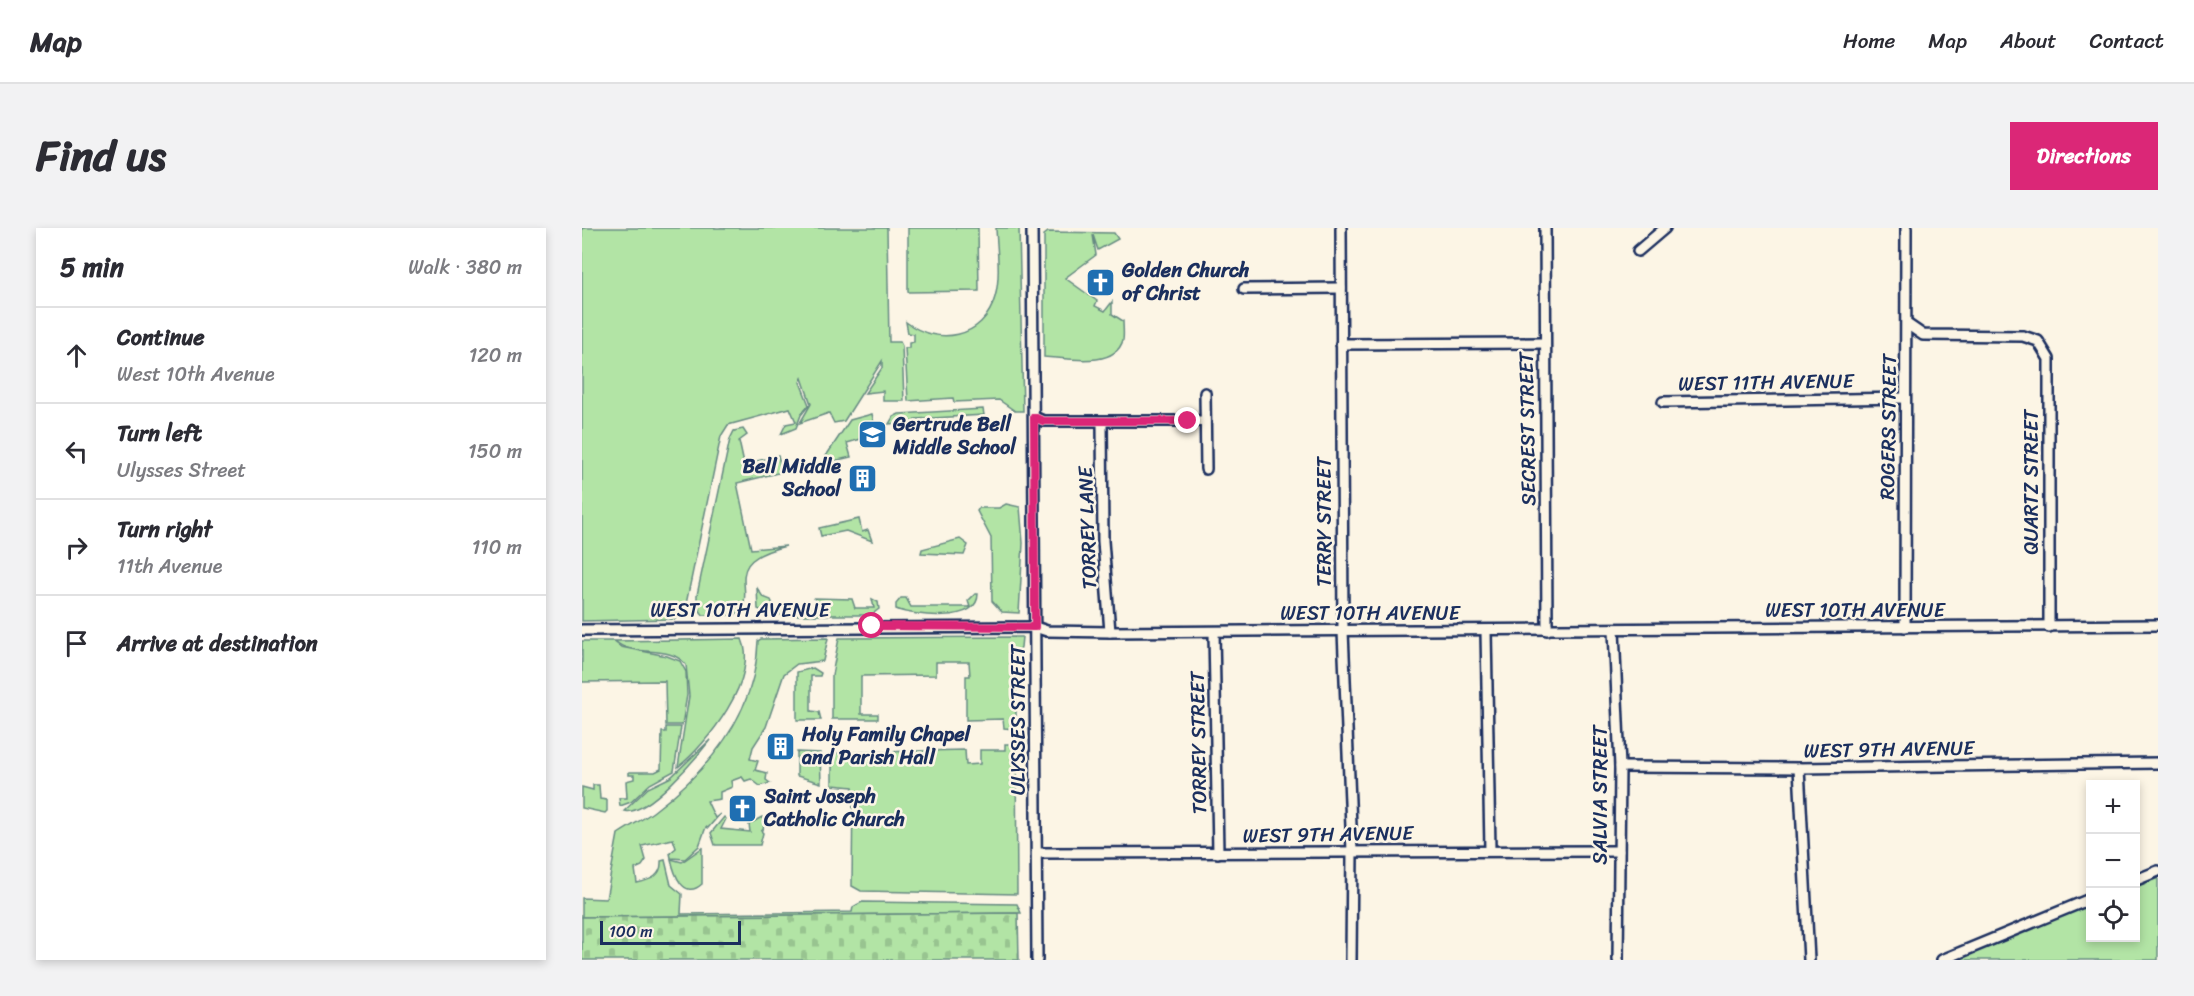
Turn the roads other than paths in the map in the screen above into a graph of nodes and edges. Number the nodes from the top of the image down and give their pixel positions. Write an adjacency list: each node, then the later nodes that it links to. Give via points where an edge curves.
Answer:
1 (1032, 228): 15 (street, ULYSSES STREET)
2 (1341, 228): 7 (street, TERRY STREET)
3 (1545, 228): 10 (street, SECREST STREET)
4 (1665, 228): 6 (street)
5 (1906, 228): 9 (street, ROGERS STREET)
6 (1638, 251)
7 (1341, 288): 8 (street); 11 (street, TERRY STREET)
8 (1244, 289)
9 (1907, 324): 13 (street, ROGERS STREET); 22 (street, QUARTZ STREET, via 1923,335 2023,336 2038,341 2049,359)
10 (1544, 343): 11 (street); 24 (street, SECREST STREET)
11 (1341, 344): 26 (street, TERRY STREET)
12 (1205, 393): 16 (street)
13 (1905, 399): 14 (street, WEST 11TH AVENUE); 21 (street, ROGERS STREET)
14 (1664, 402)
15 (1034, 417): 17 (street, via 1043,421); 20 (street, ULYSSES STREET)
16 (1205, 421): 17 (street); 18 (street)
17 (1102, 422): 28 (street, TORREY LANE, via 1103,541)
18 (1206, 470)
19 (2158, 625): 22 (street, WEST 10TH AVENUE)
20 (1035, 627): 23 (street, WEST 10TH AVENUE); 28 (street, WEST 10TH AVENUE, via 1047,631); 36 (street, ULYSSES STREET)
21 (1905, 627): 22 (street, WEST 10TH AVENUE); 25 (street, WEST 10TH AVENUE)
22 (2049, 627)
23 (582, 630)
24 (1547, 630): 25 (street, WEST 10TH AVENUE); 27 (street, WEST 10TH AVENUE)
25 (1614, 630): 31 (street, SALVIA STREET)
26 (1343, 631): 27 (street, WEST 10TH AVENUE); 29 (street, WEST 10TH AVENUE); 34 (street, TERRY STREET)
27 (1486, 631): 33 (street)
28 (1110, 632): 29 (street, WEST 10TH AVENUE)
29 (1214, 632): 37 (street, TORREY STREET)
30 (2158, 763): 32 (street, WEST 9TH AVENUE)
31 (1620, 767): 32 (street, WEST 9TH AVENUE); 35 (street, SALVIA STREET)
32 (1799, 768): 44 (street)
33 (1490, 850): 34 (street, WEST 9TH AVENUE); 35 (street, WEST 9TH AVENUE)
34 (1352, 851): 37 (street, WEST 9TH AVENUE); 42 (street, TERRY STREET)
35 (1619, 851): 43 (street, SALVIA STREET)
36 (1036, 853): 37 (street, WEST 9TH AVENUE); 41 (street, ULYSSES STREET)
37 (1218, 853)
38 (2158, 871): 39 (street)
39 (2140, 878)
40 (2086, 901): 45 (street)
41 (1037, 960)
42 (1351, 960)
43 (1618, 960)
44 (1809, 960)
45 (1942, 960)

